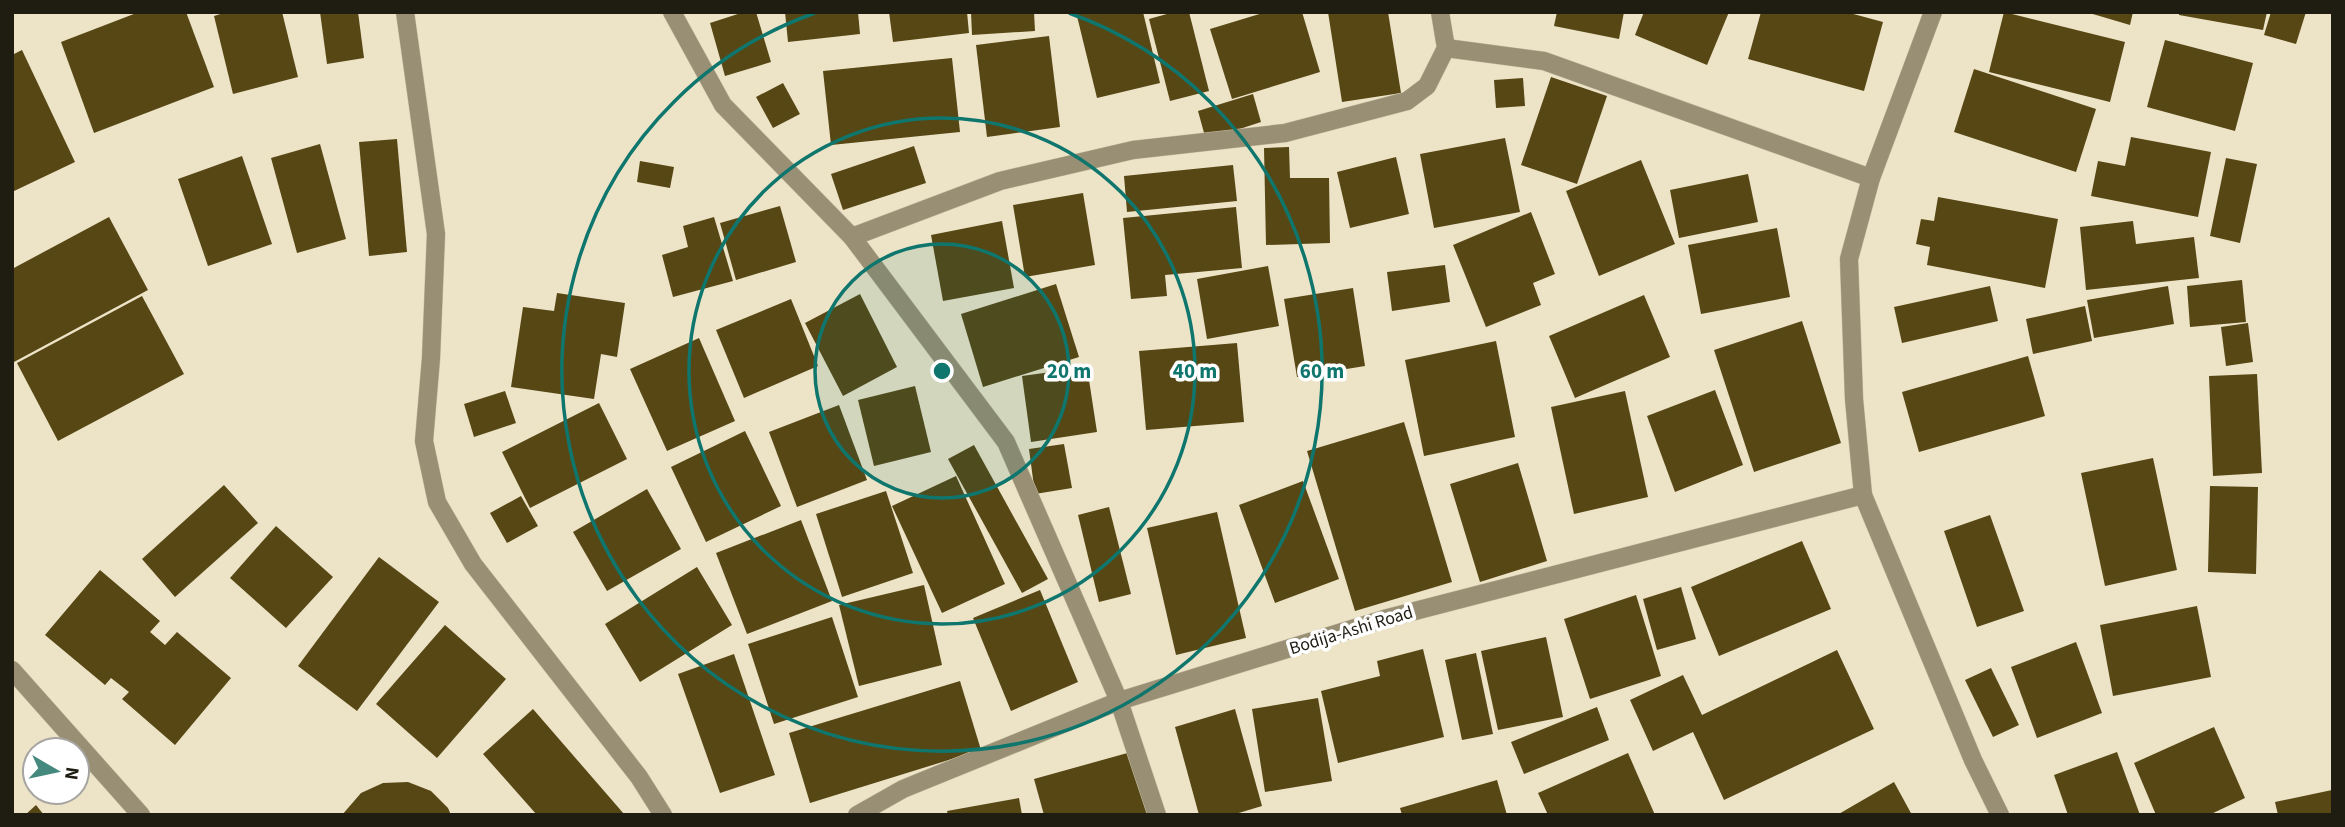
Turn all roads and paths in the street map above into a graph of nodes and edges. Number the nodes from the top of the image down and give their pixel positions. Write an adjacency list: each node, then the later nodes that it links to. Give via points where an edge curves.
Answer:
1 (405, 12): 12 (street, via 436,234 424,441 437,502 473,565 639,777)
2 (671, 12): 7 (street, via 723,105)
3 (1440, 12): 5 (street)
4 (1933, 12): 6 (street)
5 (1446, 48): 6 (street, via 1544,61); 7 (street, via 1427,86 1407,101 1285,133 1133,150 1000,181)
6 (1871, 178): 8 (street, via 1849,259)
7 (852, 237): 10 (street, via 1006,442)
8 (1863, 495): 10 (street, Bodija-Ashi Road, via 1384,619); 15 (street)
9 (12, 670): 11 (street)
10 (1119, 701): 13 (street, Bodija-Ashi Road, via 903,789); 14 (street)
11 (141, 815)
12 (663, 815)
13 (857, 815)
14 (1157, 815)
15 (2000, 815)

